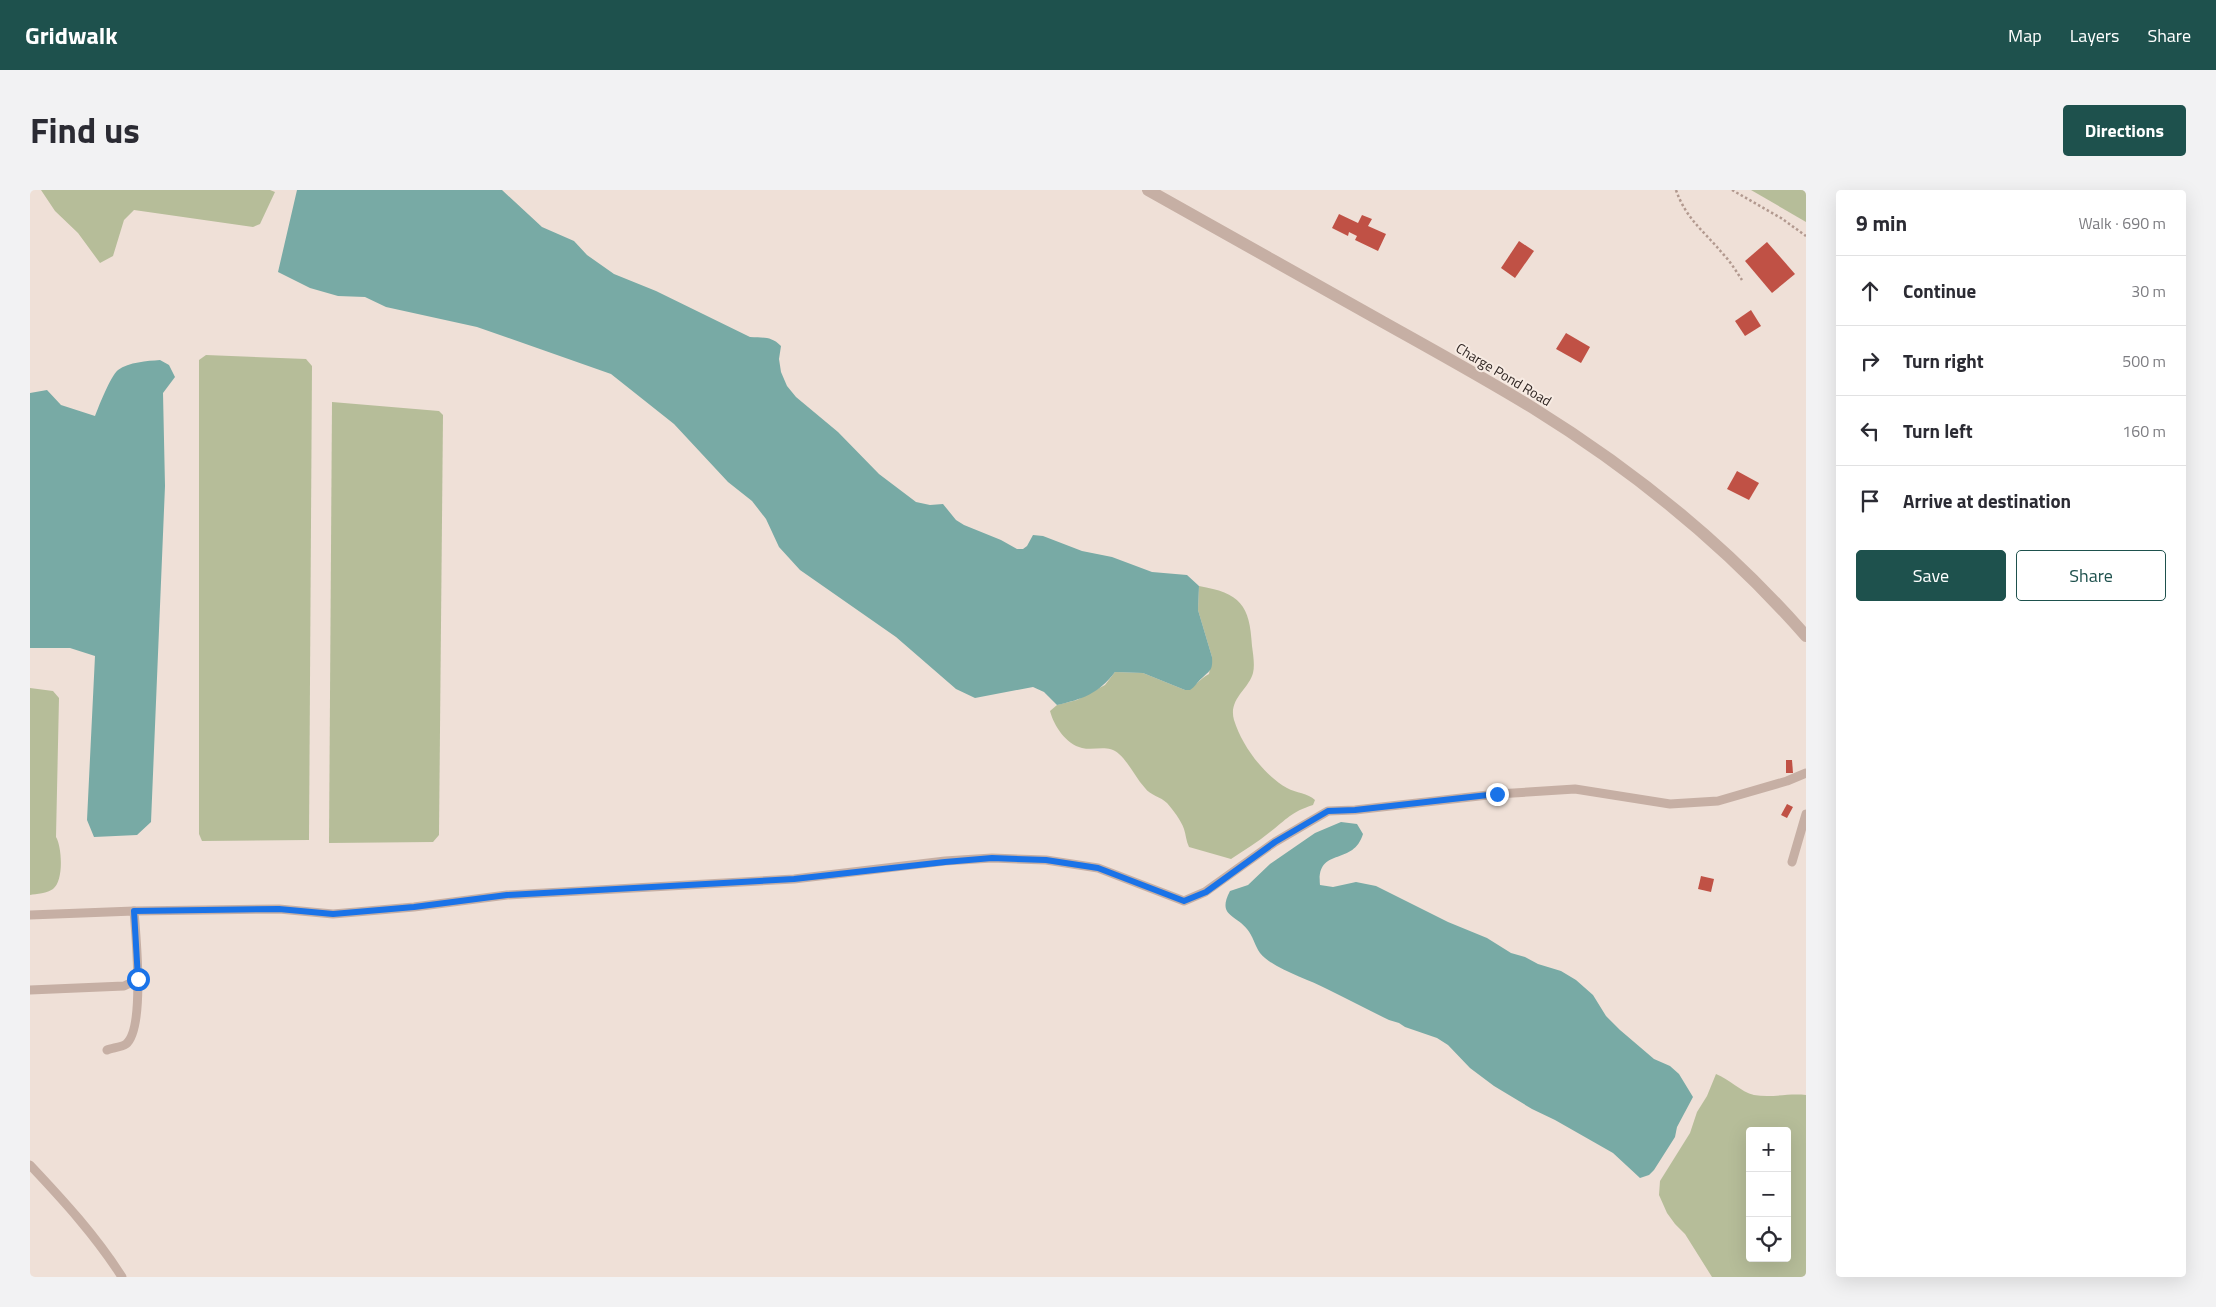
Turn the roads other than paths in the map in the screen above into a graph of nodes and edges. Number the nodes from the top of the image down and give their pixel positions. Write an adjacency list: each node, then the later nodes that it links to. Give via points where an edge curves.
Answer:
1 (1148, 190): 2 (street, Charge Pond Road, via 1506,392 1591,446 1646,487 1726,555)
2 (1806, 636)
3 (1806, 774): 6 (lane, via 1718,801 1670,804 1575,789 1328,811 1275,842 1206,892 1184,901 1098,868 1046,860 992,858 794,879 507,895 333,914 279,909)
4 (1806, 814): 5 (lane)
5 (1792, 862)
6 (134, 911): 7 (lane); 8 (lane)
7 (30, 915)
8 (138, 979): 9 (lane, via 124,986); 10 (lane, via 134,1032 126,1044)
9 (30, 990)
10 (107, 1050)
11 (30, 1165): 12 (lane, via 107,1253)
12 (122, 1277)

